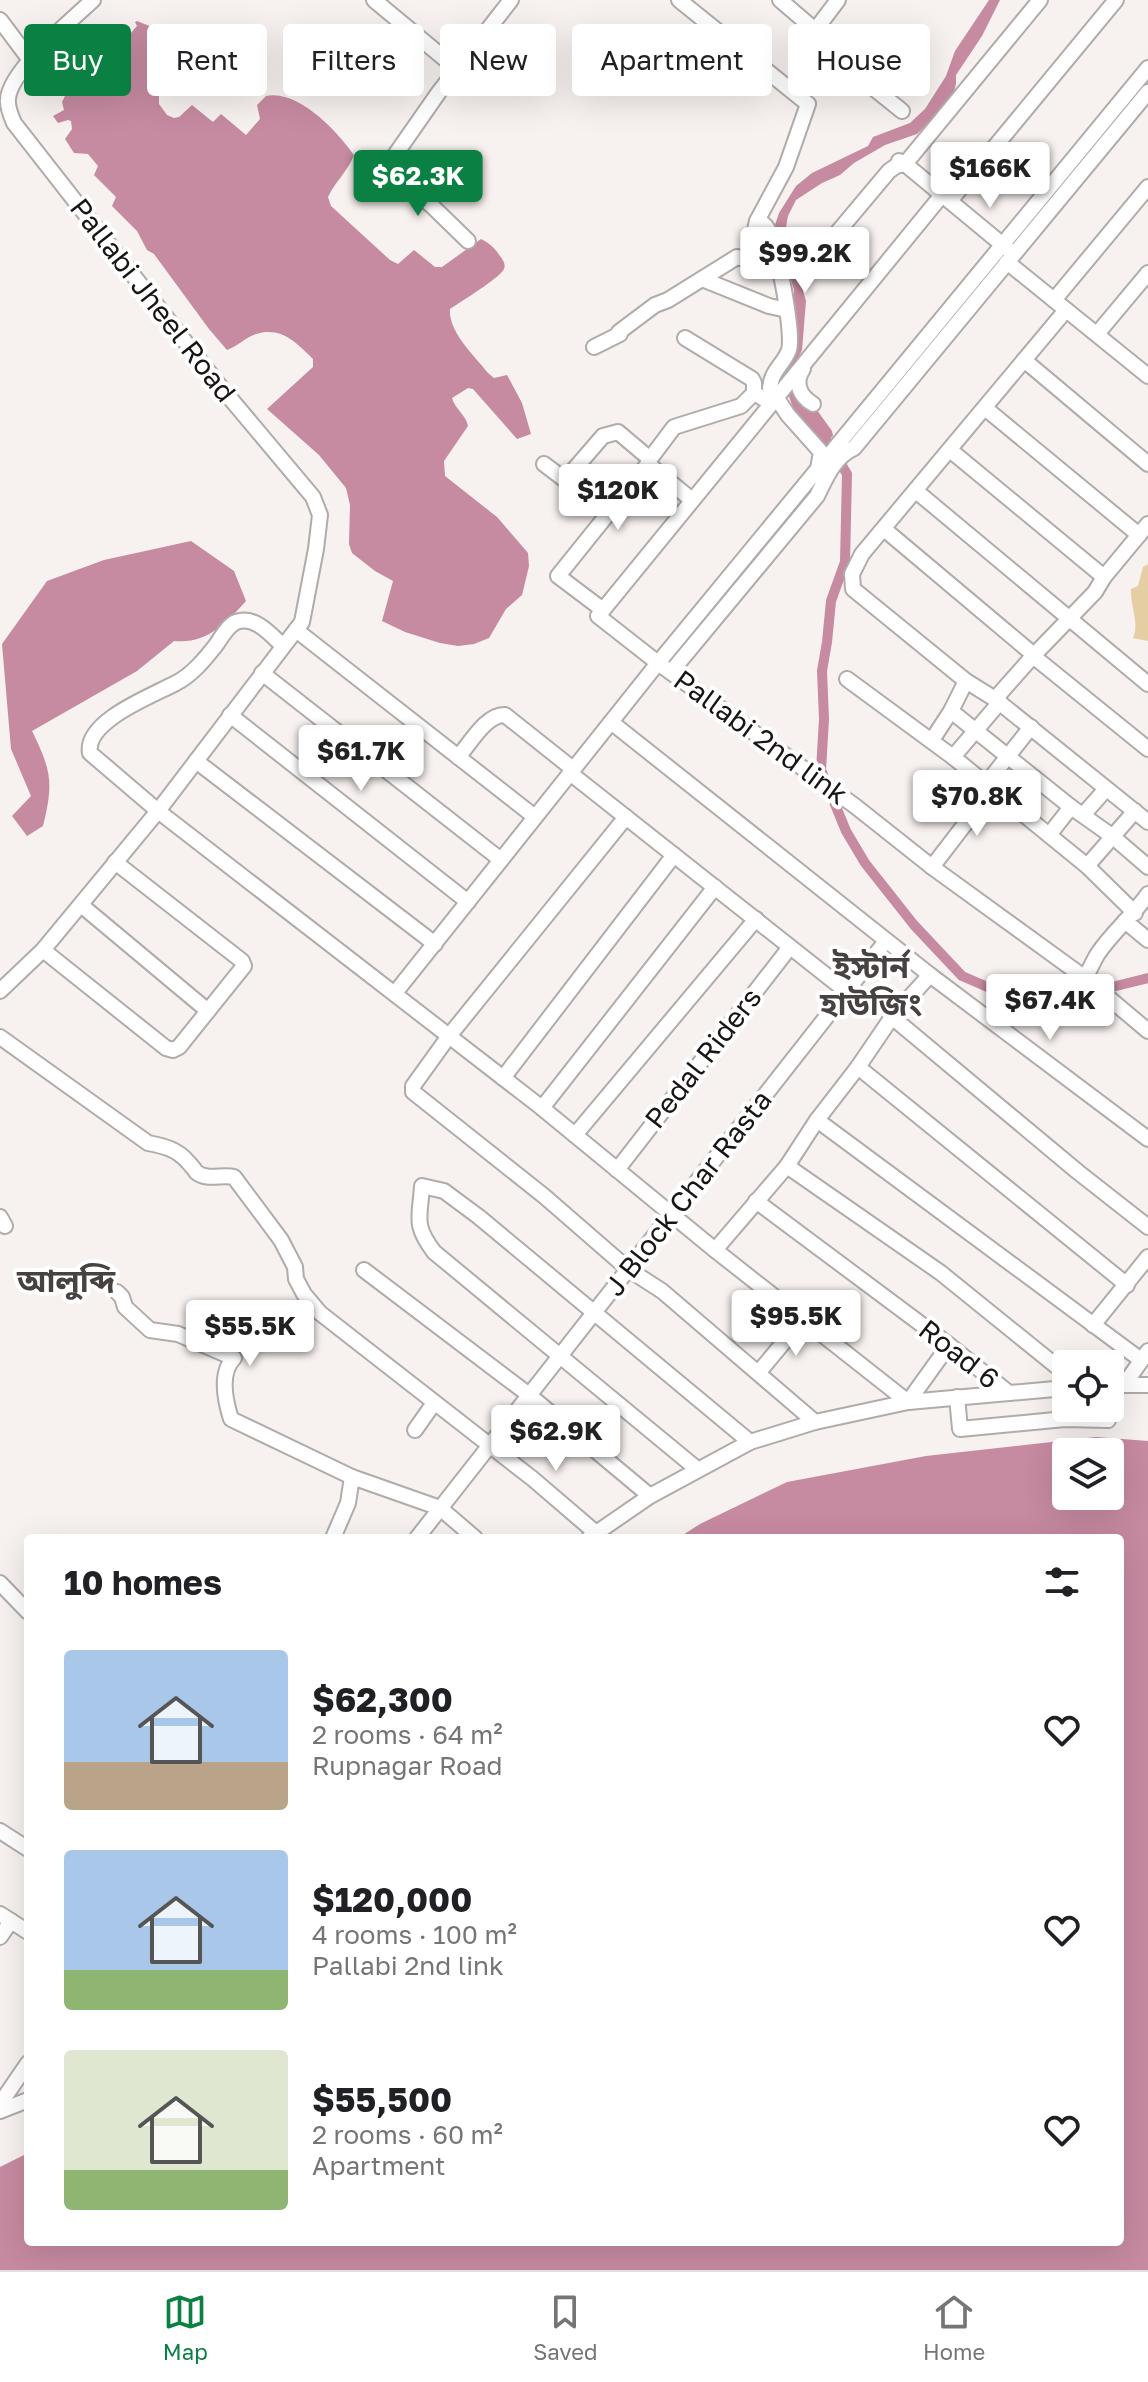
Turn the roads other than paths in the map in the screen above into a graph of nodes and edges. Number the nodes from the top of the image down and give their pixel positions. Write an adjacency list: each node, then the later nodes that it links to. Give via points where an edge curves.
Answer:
1 (93, 0): 10 (street, Pallabi Jheel Road)
2 (374, 0): 15 (street)
3 (511, 0): 11 (street)
4 (679, 0): 26 (street, via 808,104 786,167)
5 (780, 0): 12 (street)
6 (838, 0): 13 (street)
7 (1040, 0): 23 (street)
8 (1116, 0): 25 (street)
9 (0, 20): 14 (street)
10 (68, 24)
11 (492, 24)
12 (808, 24)
13 (820, 24)
14 (24, 52)
15 (440, 55)
16 (24, 67): 60 (street, Pallabi Jheel Road, via 7,101 14,123 317,503 316,549)
17 (1148, 68): 28 (street)
18 (1148, 92): 28 (street)
19 (440, 93): 27 (street, via 386,168)
20 (883, 96): 21 (street)
21 (902, 111)
22 (890, 158): 23 (street)
23 (905, 164): 25 (street); 31 (street, via 889,171)
24 (1148, 187): 34 (street)
25 (946, 198): 28 (street); 41 (street)
26 (757, 221): 29 (street); 30 (street, via 768,229)
27 (468, 241)
28 (1008, 253): 34 (street); 52 (street)
29 (748, 260): 30 (street); 33 (street, via 737,257)
30 (778, 267): 35 (street)
31 (805, 271)
32 (1148, 273): 36 (street)
33 (702, 279): 35 (street); 38 (street)
34 (1060, 305): 36 (street); 42 (street)
35 (787, 310): 39 (street)
36 (1097, 334): 43 (street)
37 (685, 338): 44 (street, via 752,379)
38 (594, 347)
39 (790, 348): 41 (street); 45 (street, via 770,383)
40 (1148, 355): 43 (street)
41 (808, 356): 45 (street); 46 (street, via 798,386)
42 (1024, 360): 47 (street); 51 (street)
43 (1143, 372)
44 (754, 393): 45 (street); 49 (street, via 741,406 674,427)
45 (775, 399): 52 (street, via 821,452); 54 (street)
46 (813, 404)
47 (985, 408): 48 (street); 56 (street)
48 (950, 450): 53 (street); 57 (street)
49 (649, 462): 50 (street, via 618,432 603,436 565,480); 54 (street); 58 (street, via 558,576)
50 (544, 464)
51 (1148, 464)
52 (823, 469): 63 (street); 64 (street, via 817,496)
53 (916, 491): 55 (street); 59 (street)
54 (692, 500): 58 (street)
55 (884, 529): 62 (street); 67 (street, via 862,554 852,574 853,589)
56 (1144, 530): 57 (street)
57 (1104, 577): 59 (street)
58 (603, 610): 63 (street, Pallabi 2nd link, via 598,616)
59 (1069, 619): 62 (street); 68 (street)
60 (299, 626): 61 (street); 78 (street)
61 (283, 646): 65 (street); 84 (street, via 256,623 236,622 184,679 117,712 93,737 88,746 94,758)
62 (1034, 655): 69 (street); 76 (street)
63 (658, 663): 64 (street, Pallabi 2nd link); 72 (street)
64 (671, 672): 96 (street, Pallabi 2nd link)
65 (262, 673): 71 (street); 93 (street)
66 (847, 679): 75 (street)
67 (966, 681): 69 (street); 70 (street)
68 (1148, 684)
69 (998, 700): 73 (street); 74 (street)
70 (951, 711): 74 (street); 75 (street)
71 (230, 715): 80 (street); 100 (street)
72 (611, 722): 81 (street); 105 (street)
73 (1031, 727): 77 (street); 83 (street)
74 (976, 731): 77 (street); 79 (street)
75 (932, 740): 79 (street)
76 (1148, 749)
77 (1008, 756): 82 (street); 85 (street)
78 (458, 757): 81 (street, via 499,714); 87 (street)
79 (953, 757): 82 (street)
80 (196, 761): 84 (street); 106 (street)
81 (572, 771): 87 (street); 88 (street)
82 (989, 786): 90 (street); 96 (street)
83 (1106, 789): 85 (street); 86 (street)
84 (158, 811): 94 (street); 113 (street)
85 (1077, 811): 90 (street); 91 (street)
86 (1135, 811): 89 (street); 91 (street)
87 (535, 817): 93 (street)
88 (626, 817): 92 (street); 117 (street)
89 (1148, 822)
90 (1049, 835): 95 (street)
91 (1112, 836): 95 (street); 97 (street)
92 (674, 855): 98 (street); 120 (street)
93 (501, 860): 100 (street)
94 (115, 862): 101 (street); 114 (street, via 242,961 242,969)
95 (1087, 866): 102 (street)
96 (932, 867): 110 (street, Pallabi 2nd link)
97 (1148, 867)
98 (715, 887): 103 (street); 121 (street)
99 (1148, 894): 102 (street)
100 (468, 902): 106 (street)
101 (81, 905): 108 (street); 114 (street)
102 (1130, 917): 104 (street); 110 (street)
103 (756, 919): 107 (street); 123 (street)
104 (1148, 940)
105 (886, 941): 109 (street); 112 (street, J Block Char Rasta)
106 (435, 944): 113 (street)
107 (790, 947): 112 (street); 126 (street, Pedal Riders)
108 (43, 950): 111 (street); 114 (street, via 166,1048 179,1047)
109 (930, 975): 115 (street, J Block Char Rasta); 124 (street)
110 (1085, 978): 116 (street, Pallabi 2nd link)
111 (0, 991)
112 (846, 991): 128 (street, J Block Char Rasta)
113 (395, 993): 117 (street)
114 (208, 1011)
115 (892, 1017): 119 (street, J Block Char Rasta); 129 (street)
116 (1148, 1031)
117 (449, 1036): 120 (street); 132 (street, via 413,1092)
118 (0, 1037): 153 (street, via 148,1143 179,1154 196,1172 234,1177 281,1240 304,1294 320,1313)
119 (858, 1067): 122 (street, J Block Char Rasta); 135 (street)
120 (503, 1078): 121 (street)
121 (542, 1108): 123 (street)
122 (817, 1120): 125 (street, J Block Char Rasta); 139 (street)
123 (575, 1135): 126 (street)
124 (1148, 1139)
125 (787, 1166): 127 (street, J Block Char Rasta); 143 (street, via 941,1273)
126 (617, 1170): 128 (street)
127 (756, 1201): 130 (street, J Block Char Rasta); 140 (street, Road 6)
128 (672, 1213): 130 (street); 132 (street, J Block Char Rasta)
129 (1148, 1227)
130 (715, 1250): 138 (street)
131 (1148, 1257): 134 (street)
132 (628, 1269): 137 (street, J Block Char Rasta); 144 (street)
133 (364, 1270): 150 (street)
134 (1143, 1277): 135 (street)
135 (1127, 1285): 139 (street)
136 (117, 1292): 160 (street, via 150,1330 178,1334 234,1358 226,1366 224,1382 231,1419)
137 (595, 1311): 141 (street, J Block Char Rasta); 141 (street, via 444,1191 422,1186 418,1222 434,1252); 157 (street)
138 (803, 1319): 144 (street); 152 (street)
139 (1093, 1325): 142 (street)
140 (949, 1345): 149 (street, Road 6); 152 (street)
141 (561, 1355): 150 (street, J Block Char Rasta); 159 (street)
142 (1144, 1356): 145 (street)
143 (1052, 1363)
144 (759, 1372): 155 (street)
145 (1124, 1377)
146 (1124, 1385): 147 (street)
147 (1148, 1385)
148 (1052, 1389): 149 (street)
149 (1009, 1393): 151 (street)
150 (529, 1395): 158 (street, J Block Char Rasta); 161 (street)
151 (957, 1397): 152 (street); 154 (street, via 960,1429)
152 (908, 1402): 155 (street)
153 (434, 1403): 156 (street); 158 (street)
154 (1052, 1420)
155 (815, 1422): 157 (street)
156 (415, 1430)
157 (750, 1442): 159 (street)
158 (489, 1446): 162 (street, J Block Char Rasta); 166 (street)
159 (697, 1469): 161 (street)
160 (352, 1477): 162 (street); 163 (street)
161 (650, 1496): 167 (street)
162 (440, 1508): 164 (street, J Block Char Rasta); 165 (street)
163 (335, 1534)
164 (420, 1534)
165 (470, 1534)
166 (591, 1534)
167 (593, 1534)
168 (0, 1583): 169 (street)
169 (24, 1608)
170 (0, 1831): 171 (street)
171 (24, 1846)
172 (5, 1917): 173 (street); 174 (street)
173 (24, 1929)
174 (0, 1937)
175 (24, 2069): 177 (street)
176 (24, 2102): 178 (street)
177 (0, 2104)
178 (0, 2111)

